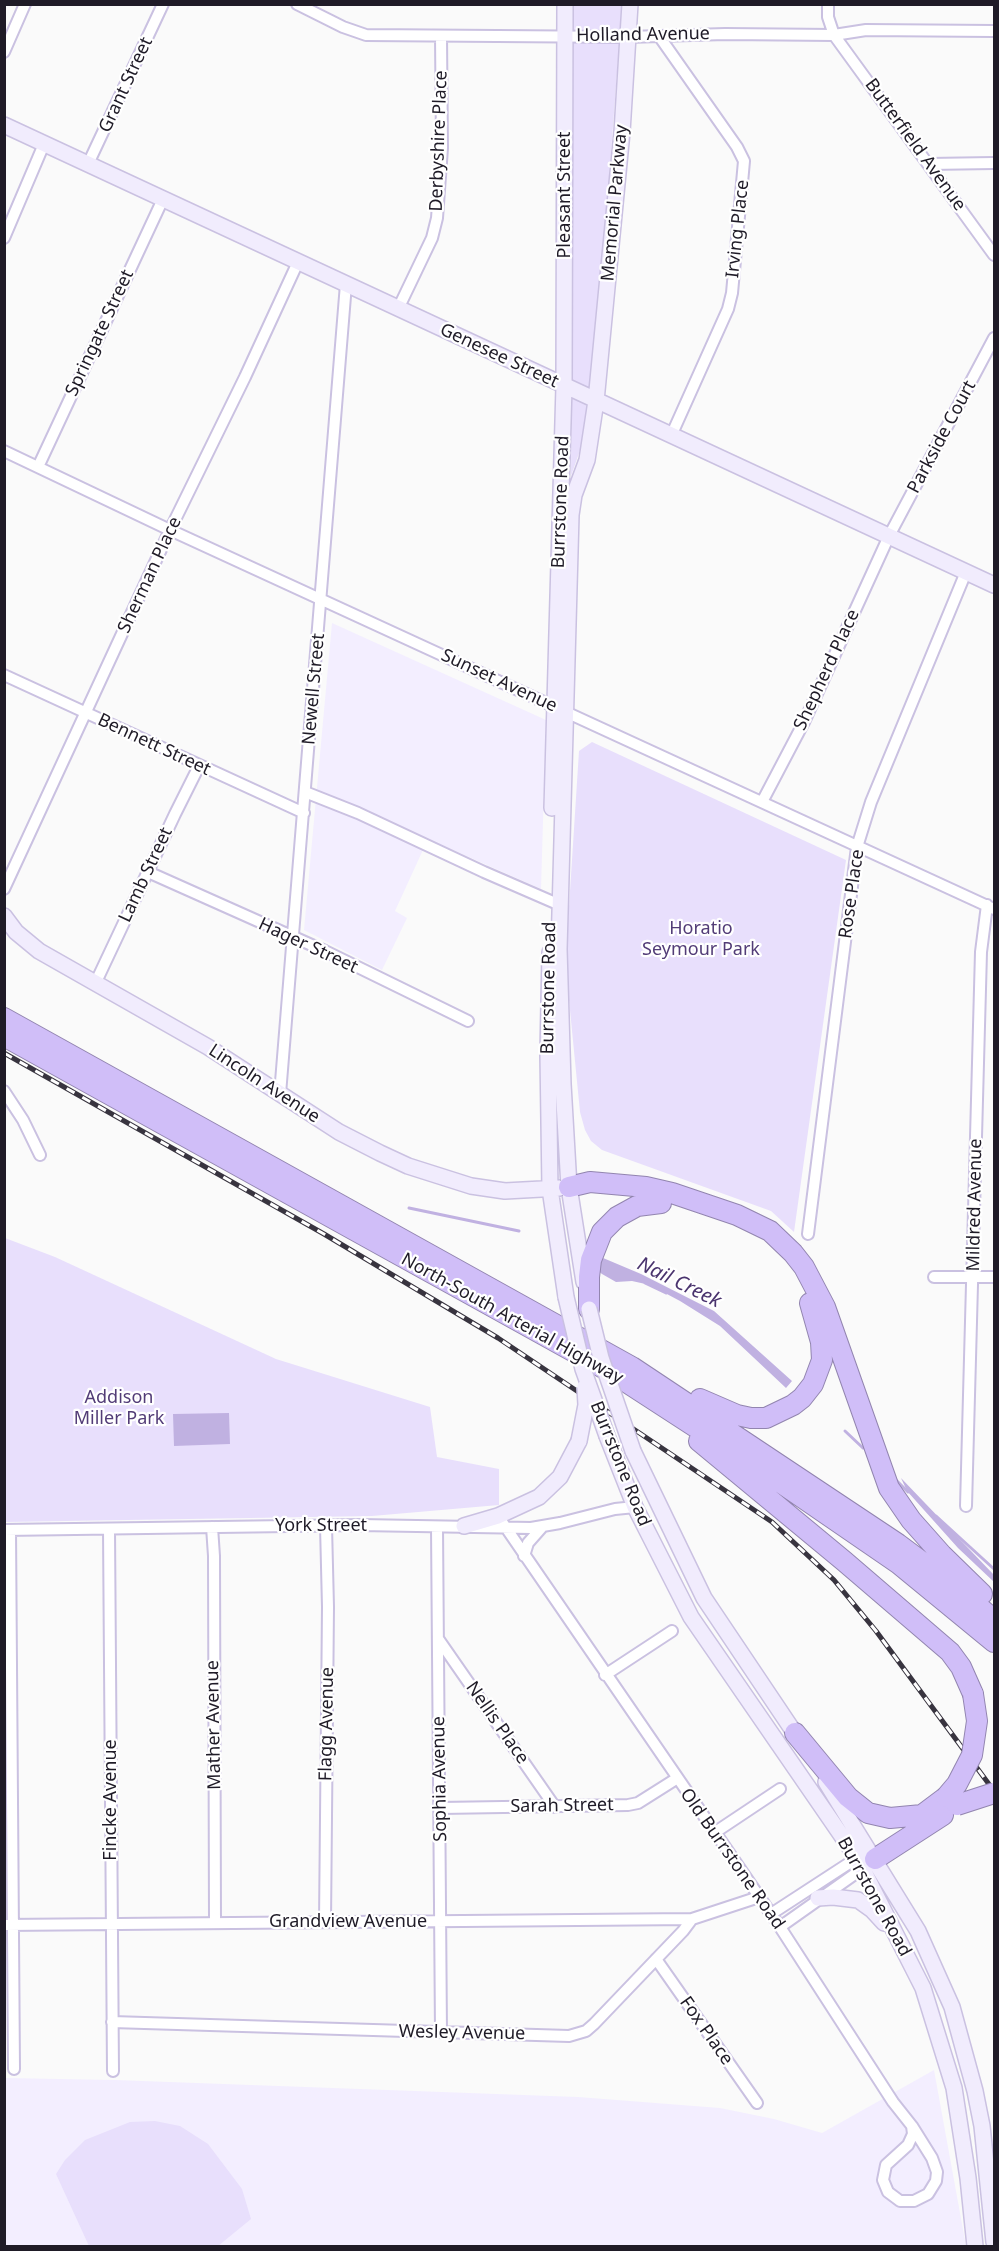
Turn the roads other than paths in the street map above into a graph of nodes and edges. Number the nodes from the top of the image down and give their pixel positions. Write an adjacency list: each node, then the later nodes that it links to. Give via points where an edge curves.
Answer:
1 (26, 4): 13 (street)
2 (163, 4): 17 (street, Grant Street)
3 (297, 4): 9 (street, Holland Avenue, via 366,35)
4 (565, 4): 10 (street, Pleasant Street)
5 (630, 4): 12 (street, Memorial Parkway)
6 (828, 4): 8 (street)
7 (994, 31): 8 (street, Holland Avenue, via 866,30)
8 (834, 35): 11 (street, Holland Avenue); 18 (street, Butterfield Avenue)
9 (441, 36): 10 (street, Holland Avenue); 24 (street, Derbyshire Place, via 442,148 437,218 432,238)
10 (565, 36): 12 (street, Holland Avenue); 26 (street, Pleasant Street)
11 (660, 36): 12 (street, Holland Avenue); 28 (street, Irving Place, via 744,161 728,309)
12 (628, 37): 27 (street, Memorial Parkway)
13 (4, 52)
14 (4, 125): 15 (street, Genesee Street)
15 (45, 144): 17 (street, Genesee Street); 20 (street)
16 (994, 163): 18 (street)
17 (88, 164): 19 (street, Genesee Street)
18 (929, 164): 21 (street, Butterfield Avenue)
19 (163, 199): 22 (street, Genesee Street); 30 (street, Springate Street)
20 (4, 238)
21 (994, 255)
22 (298, 262): 23 (street, Genesee Street); 32 (street, Sherman Place)
23 (346, 284): 24 (street, Genesee Street); 36 (street, Newell Street)
24 (398, 309): 26 (street, Genesee Street)
25 (994, 338): 33 (street, Parkside Court)
26 (569, 388): 27 (street, Genesee Street); 31 (street); 38 (street, Burrstone Road)
27 (596, 401): 28 (street, Genesee Street); 31 (street, Burrstone Road, via 588,454 574,495)
28 (671, 436): 33 (street, Genesee Street)
29 (4, 451): 30 (street, Sunset Avenue)
30 (38, 467): 32 (street, Sunset Avenue)
31 (572, 515): 38 (street, Burrstone Road)
32 (170, 530): 36 (street, Sunset Avenue); 39 (street, Sherman Place)
33 (890, 536): 34 (street, Genesee Street); 42 (street, Shepherd Place, via 804,722)
34 (966, 572): 35 (street, Genesee Street); 44 (street, Rose Place, via 871,802)
35 (994, 585)
36 (321, 599): 38 (street, Sunset Avenue); 41 (street, Newell Street)
37 (4, 675): 39 (street, Bennett Street)
38 (560, 710): 42 (street, Sunset Avenue); 47 (street, Burrstone Road)
39 (86, 714): 40 (street, Bennett Street); 46 (street, Sherman Place)
40 (200, 766): 43 (street, Bennett Street); 45 (street, Lamb Street)
41 (305, 792): 43 (street, Newell Street); 47 (street)
42 (762, 802): 44 (street, Sunset Avenue)
43 (304, 813): 50 (street, Newell Street)
44 (857, 847): 48 (street, Sunset Avenue); 60 (street, Rose Place)
45 (148, 872): 50 (street, Hager Street); 51 (street, Lamb Street)
46 (4, 890)
47 (556, 904): 58 (street, Burrstone Road, via 562,1054)
48 (991, 907): 62 (street, Mildred Avenue, via 981,952)
49 (4, 916): 51 (street, Lincoln Avenue, via 39,951)
50 (293, 939): 53 (street, Hager Street); 56 (street, Newell Street)
51 (95, 984): 56 (street, Lincoln Avenue, via 208,1047)
52 (4, 1018): 66 (highway, North-South Arterial Highway)
53 (468, 1021)
54 (4, 1036): 66 (highway, North-South Arterial Highway)
55 (4, 1092): 57 (street, via 23,1120)
56 (280, 1094): 58 (street, Lincoln Avenue, via 339,1132 408,1167 471,1186 505,1191)
57 (39, 1155)
58 (559, 1188): 59 (highway); 64 (street, Burrstone Road); 65 (street, Burrstone Road, bridge, via 567,1297); 78 (highway, via 590,1182 672,1193 737,1215 770,1232 793,1253 825,1307 889,1488 942,1555)
59 (661, 1203): 64 (highway, via 637,1206 617,1217 602,1232 588,1276); 66 (highway, via 744,1232 780,1258 800,1285 815,1316 821,1342 820,1369 813,1384 793,1406 766,1418 751,1418 720,1408)
60 (808, 1234)
61 (933, 1277): 62 (street)
62 (973, 1277): 63 (street); 67 (street, Mildred Avenue)
63 (994, 1277)
64 (589, 1309): 84 (street, Burrstone Road, bridge, via 601,1358 633,1451 704,1598)
65 (583, 1369): 68 (street, Burrstone Road, bridge); 69 (street, bridge, via 586,1405 579,1441 560,1477)
66 (623, 1371): 79 (highway, North-South Arterial Highway, via 889,1538); 82 (highway, North-South Arterial Highway, via 899,1564); 88 (highway, bridge, via 950,1652 973,1694 977,1722 972,1755)
67 (966, 1506)
68 (635, 1507): 72 (street, via 605,1510); 93 (street, Burrstone Road, via 691,1617)
69 (502, 1522): 71 (street); 72 (street); 77 (street, Old Burrstone Road)
70 (326, 1526): 73 (street, York Street); 74 (street, York Street); 99 (street, Flagg Avenue)
71 (464, 1526): 74 (street, York Street)
72 (543, 1526): 77 (street, via 528,1543)
73 (212, 1527): 75 (street, York Street); 100 (street, Mather Avenue)
74 (437, 1527): 81 (street, Sophia Avenue)
75 (109, 1529): 76 (street, York Street); 101 (street, Fincke Avenue)
76 (7, 1530): 102 (street)
77 (524, 1556): 83 (street, Old Burrstone Road)
78 (994, 1606)
79 (994, 1620)
80 (672, 1631): 83 (street)
81 (439, 1639): 89 (street, Nellis Place); 90 (street, Sophia Avenue)
82 (994, 1642)
83 (605, 1675): 85 (street, Old Burrstone Road)
84 (795, 1733): 91 (highway, via 859,1808 890,1818); 93 (street, Burrstone Road)
85 (676, 1779): 89 (street, Sarah Street, via 638,1803); 92 (street, Old Burrstone Road)
86 (780, 1789): 92 (street)
87 (994, 1792): 88 (highway, bridge)
88 (952, 1801): 91 (highway); 93 (highway)
89 (555, 1807): 90 (street, Sarah Street)
90 (441, 1808): 98 (street, Sophia Avenue)
91 (922, 1815): 93 (highway)
92 (714, 1833): 94 (street, Old Burrstone Road)
93 (866, 1859): 95 (street); 96 (street); 104 (street, Burrstone Road); 112 (street, Burrstone Road, via 918,1931 952,2007 982,2126)
94 (759, 1897): 96 (street, Old Burrstone Road); 97 (street, Wesley Avenue)
95 (818, 1898): 103 (street); 104 (street, via 858,1900)
96 (771, 1914): 103 (street, Old Burrstone Road)
97 (692, 1920): 98 (street, Grandview Avenue); 105 (street, Wesley Avenue)
98 (441, 1921): 99 (street, Grandview Avenue); 107 (street, Sophia Avenue)
99 (325, 1922): 100 (street, Grandview Avenue)
100 (215, 1923): 101 (street, Grandview Avenue)
101 (112, 1924): 102 (street, Grandview Avenue); 106 (street, Fincke Avenue)
102 (9, 1925): 108 (street)
103 (780, 1927): 111 (street, Old Burrstone Road)
104 (902, 1944): 113 (street, Burrstone Road, via 923,1988 954,2088)
105 (656, 1959): 107 (street, Wesley Avenue, via 594,2024 578,2034); 110 (street, Fox Place)
106 (112, 2022): 107 (street, Wesley Avenue); 109 (street, Fincke Avenue)
107 (441, 2032)
108 (14, 2069)
109 (112, 2071)
110 (757, 2103)
111 (912, 2126): 111 (street, Old Burrstone Road, via 932,2158 936,2181 928,2194 914,2201 900,2201 888,2192 883,2180 886,2165 914,2134)
112 (994, 2242)
113 (975, 2247)

